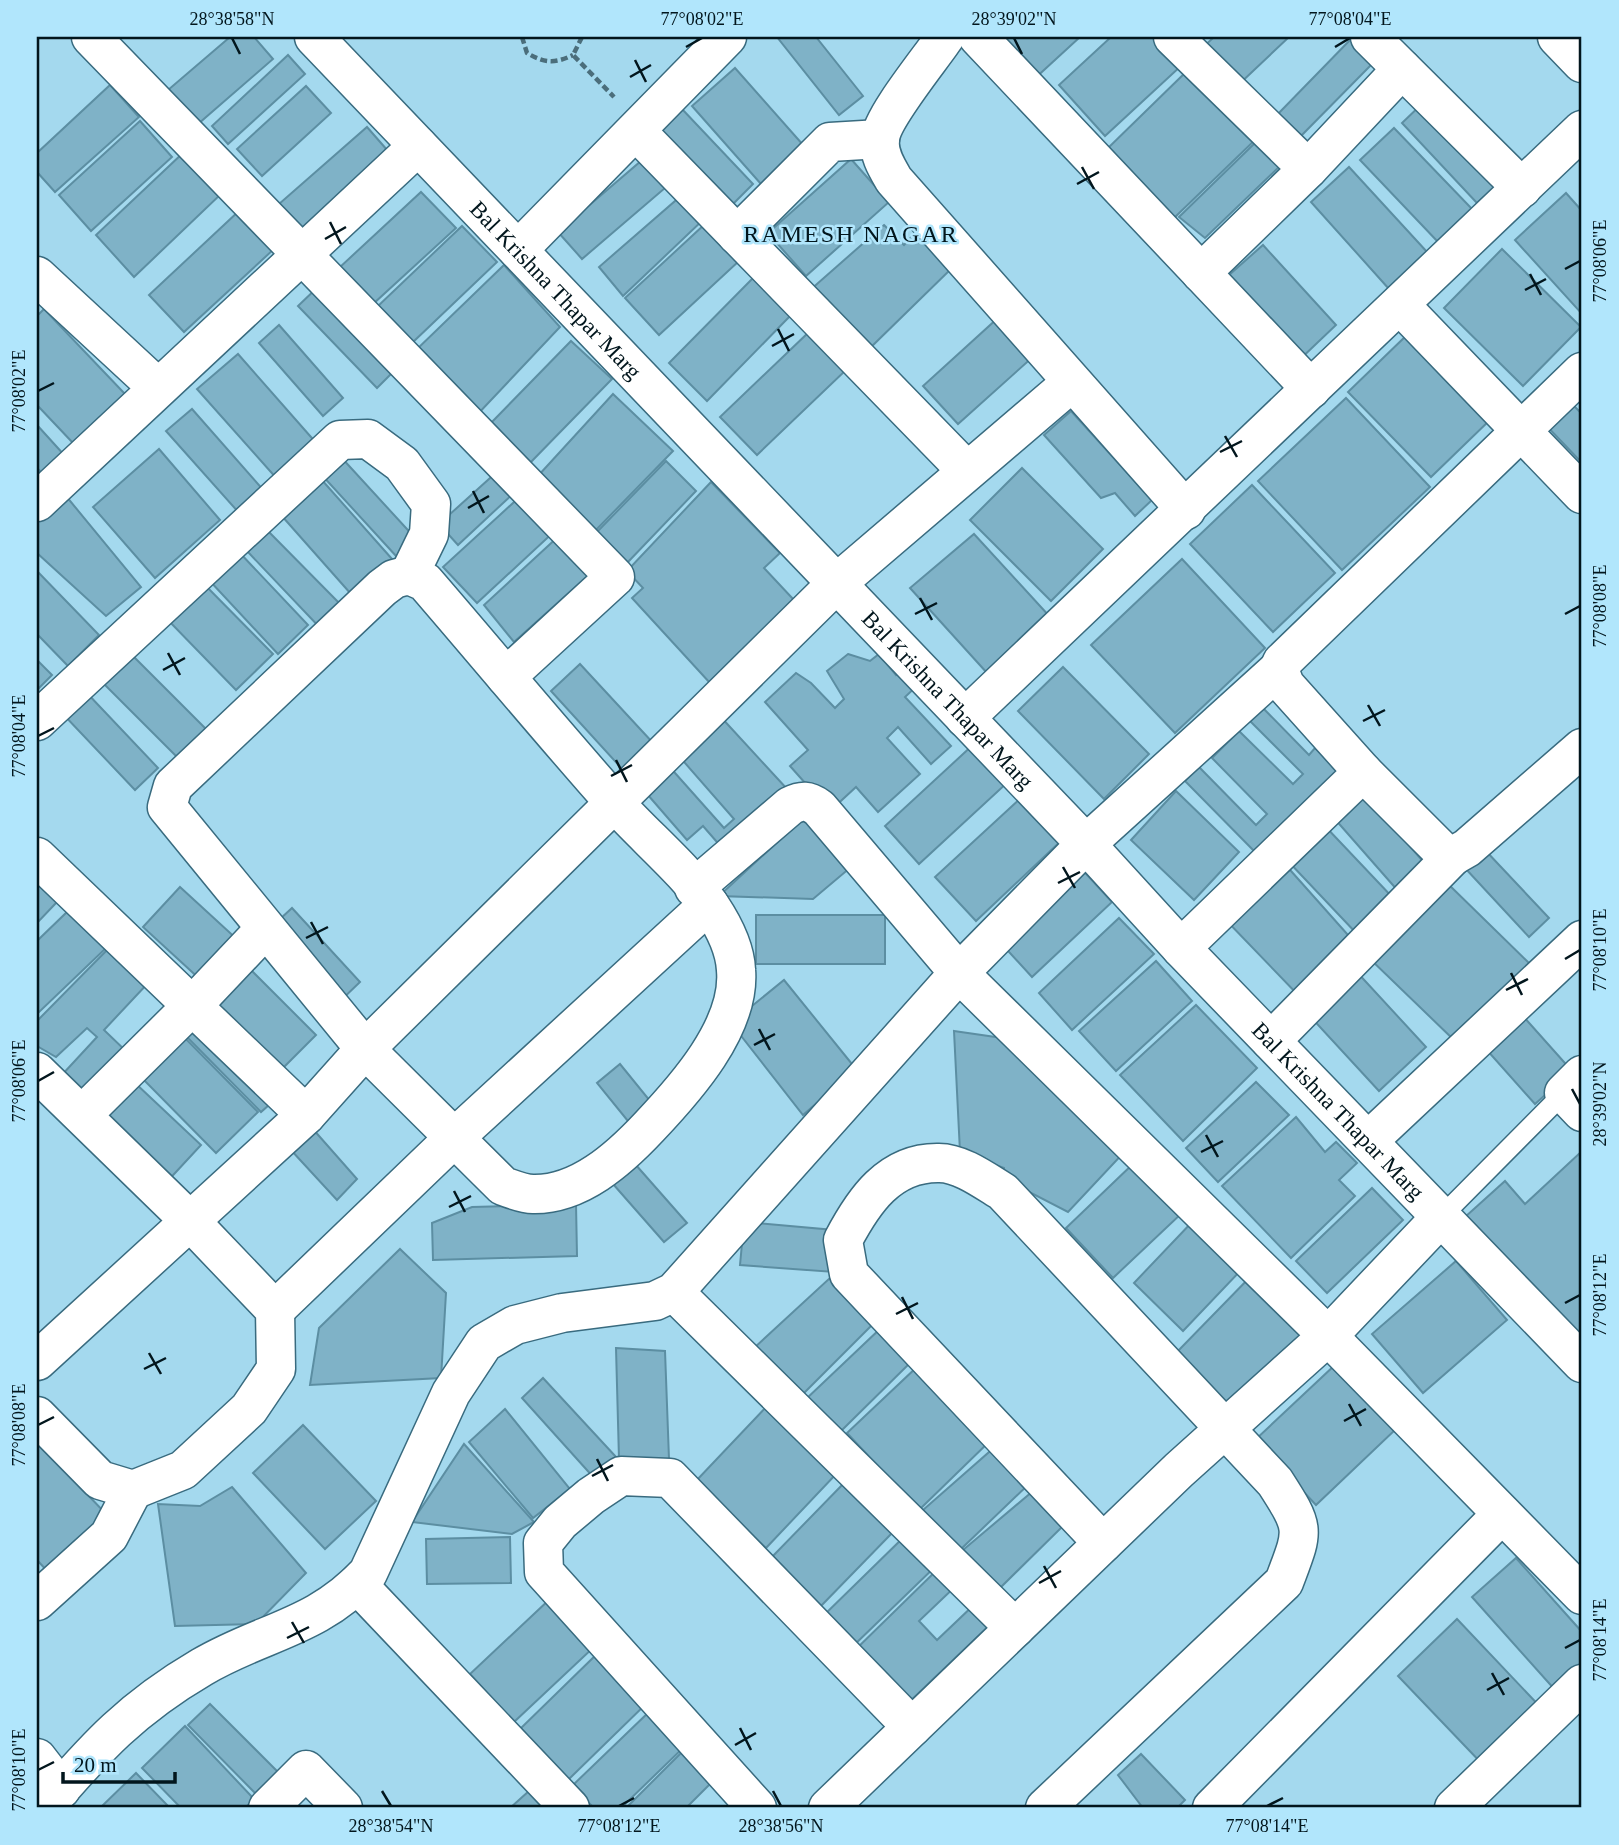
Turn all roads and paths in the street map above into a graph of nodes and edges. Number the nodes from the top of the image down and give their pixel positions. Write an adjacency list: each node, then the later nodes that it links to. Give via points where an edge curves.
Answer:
1 (91, 37): 22 (street)
2 (314, 37): 17 (street, Bal Krishna Thapar Marg)
3 (522, 37): 11 (path, via 527,53 537,59 548,62)
4 (582, 37): 11 (path)
5 (727, 37): 14 (street)
6 (945, 37): 16 (street, via 889,118)
7 (978, 37): 23 (street)
8 (1173, 37): 18 (street)
9 (1370, 37): 13 (street)
10 (1557, 37): 12 (street)
11 (573, 55): 14 (path)
12 (1582, 63)
13 (1402, 69): 18 (street); 19 (street)
14 (639, 128): 20 (street); 21 (street)
15 (1582, 130): 19 (street)
16 (880, 139): 20 (street, via 830,142); 27 (street, via 883,161 894,180)
17 (418, 146): 21 (street, Bal Krishna Thapar Marg); 22 (street)
18 (1308, 169): 23 (street)
19 (1522, 188): 25 (street)
20 (737, 235): 31 (street)
21 (518, 250): 36 (street, Bal Krishna Thapar Marg)
22 (301, 255): 28 (street); 38 (street, via 615,577)
23 (1201, 272): 29 (street)
24 (42, 292): 28 (street)
25 (1399, 306): 29 (street); 30 (street)
26 (1582, 372): 30 (street)
27 (1071, 383): 31 (street); 34 (street)
28 (158, 388): 33 (street)
29 (1311, 389): 34 (street)
30 (1521, 429): 32 (street); 37 (street)
31 (967, 471): 36 (street)
32 (1582, 494)
33 (37, 502)
34 (1186, 510): 39 (street)
35 (409, 575): 38 (street, via 425,582); 40 (street, via 429,534 431,504 402,464 368,439 340,440); 48 (street, via 382,588 169,794 167,807 174,820)
36 (837, 583): 39 (street, Bal Krishna Thapar Marg); 43 (street)
37 (1279, 669): 42 (street, via 1285,685); 44 (street)
38 (506, 677): 43 (street)
39 (965, 718): 44 (street, Bal Krishna Thapar Marg)
40 (37, 721)
41 (1582, 748): 45 (street)
42 (1363, 772): 45 (street); 50 (street)
43 (615, 803): 47 (street); 54 (street)
44 (1086, 844): 50 (street, Bal Krishna Thapar Marg); 51 (street)
45 (1452, 856): 53 (street)
46 (37, 857): 52 (street)
47 (702, 896): 51 (street, via 790,806 810,801); 59 (street); 59 (street, via 727,932 737,971 731,1005 721,1035 700,1066 646,1130 593,1176 565,1191 531,1194 503,1186)
48 (265, 929): 52 (street); 54 (street)
49 (1582, 940): 60 (street)
50 (1181, 948): 53 (street, Bal Krishna Thapar Marg)
51 (959, 973): 63 (street); 65 (street)
52 (192, 1006): 57 (street); 58 (street)
53 (1271, 1041): 60 (street, Bal Krishna Thapar Marg)
54 (365, 1049): 58 (street); 59 (street)
55 (37, 1072): 57 (street)
56 (1576, 1093): 61 (lane)
57 (82, 1115): 62 (street)
58 (306, 1115): 62 (street)
59 (454, 1138): 64 (street)
60 (1368, 1141): 61 (street, Bal Krishna Thapar Marg)
61 (1441, 1217): 65 (street); 67 (street, Bal Krishna Thapar Marg)
62 (190, 1221): 64 (street); 66 (street)
63 (674, 1292): 73 (street, via 655,1301 562,1313 515,1325 484,1343 451,1393 368,1573); 76 (street)
64 (275, 1310): 70 (street, via 276,1369 249,1409 183,1470)
65 (1328, 1336): 69 (street); 71 (street)
66 (37, 1361)
67 (1582, 1363)
68 (37, 1416): 70 (street, via 100,1480)
69 (1225, 1429): 72 (street); 72 (street, via 1003,1192 972,1173 940,1162 909,1169 877,1186 843,1240 849,1274); 86 (street, via 1275,1482 1298,1517 1299,1541 1284,1582)
70 (133, 1490): 75 (street, via 109,1536)
71 (1502, 1514): 74 (street); 87 (street)
72 (1103, 1543): 76 (street)
73 (357, 1584): 80 (street, via 317,1616 205,1666 155,1697 94,1749); 83 (street)
74 (1582, 1595)
75 (37, 1601)
76 (1015, 1629): 78 (street)
77 (1582, 1684): 88 (street)
78 (912, 1727): 84 (street, via 670,1478 621,1476 560,1522 543,1543 544,1572); 85 (street)
79 (37, 1758): 80 (street)
80 (52, 1798)
81 (268, 1808): 82 (street, via 306,1770)
82 (343, 1808)
83 (570, 1808)
84 (757, 1808)
85 (828, 1808)
86 (1045, 1808)
87 (1212, 1808)
88 (1454, 1808)

